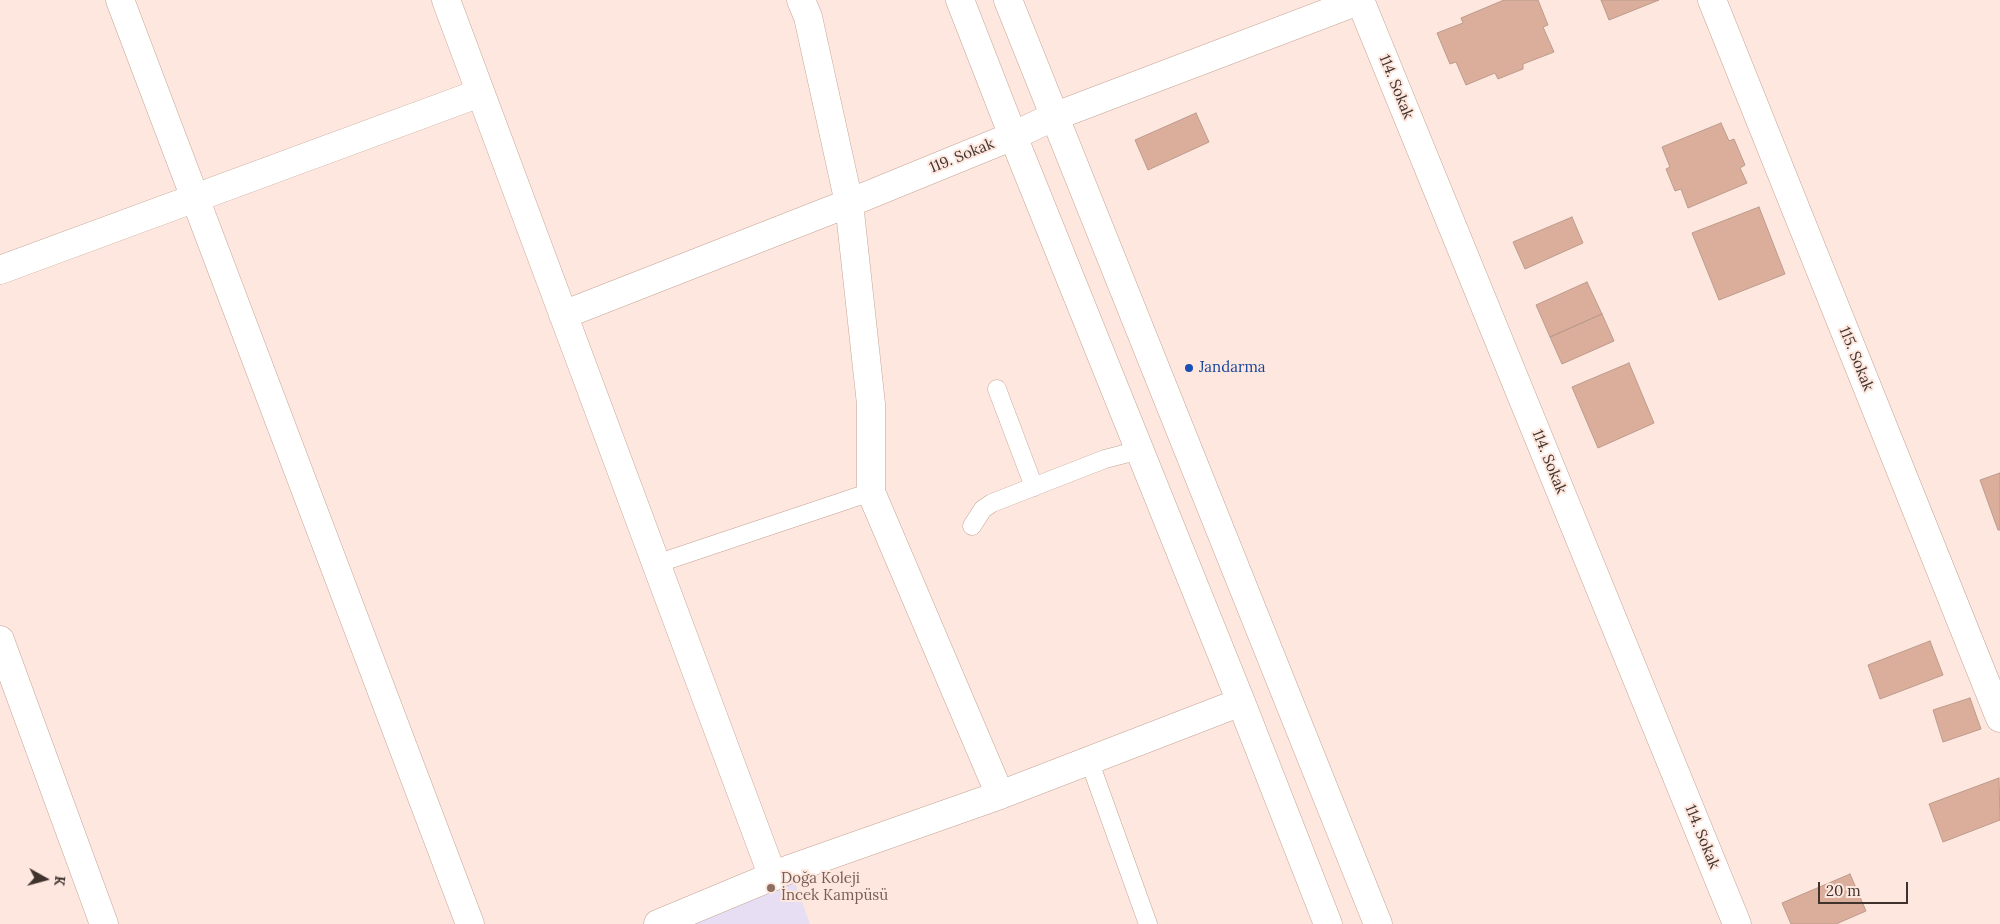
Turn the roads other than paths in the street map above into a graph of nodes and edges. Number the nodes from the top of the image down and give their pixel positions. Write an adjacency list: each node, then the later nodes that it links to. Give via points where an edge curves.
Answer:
1 (120, 0): 11 (street)
2 (446, 0): 8 (street)
3 (801, 0): 12 (street, via 808,17)
4 (960, 0): 10 (street)
5 (1008, 0): 9 (street)
6 (1361, 0): 9 (street, 119. Sokak); 33 (street, 114. Sokak)
7 (1712, 0): 23 (street, 115. Sokak)
8 (480, 93): 11 (street); 14 (street)
9 (1053, 116): 10 (street, 119. Sokak); 32 (street)
10 (1013, 136): 12 (street, 119. Sokak); 16 (street)
11 (195, 199): 13 (street); 28 (street)
12 (849, 203): 14 (street, 119. Sokak); 18 (street, via 871,404)
13 (0, 270)
14 (563, 315): 20 (street)
15 (997, 389): 17 (lane)
16 (1140, 450): 17 (lane, via 1105,459); 22 (street)
17 (1034, 487): 19 (lane, via 992,503)
18 (872, 492): 20 (lane); 25 (street)
19 (972, 526)
20 (656, 564): 26 (street)
21 (0, 640): 27 (street)
22 (1241, 702): 24 (street); 31 (street)
23 (2000, 718)
24 (1089, 760): 25 (street); 30 (lane)
25 (1000, 795): 26 (street)
26 (773, 877): 29 (street)
27 (104, 924)
28 (470, 924)
29 (658, 924)
30 (1148, 924)
31 (1328, 924)
32 (1378, 924)
33 (1737, 924)

